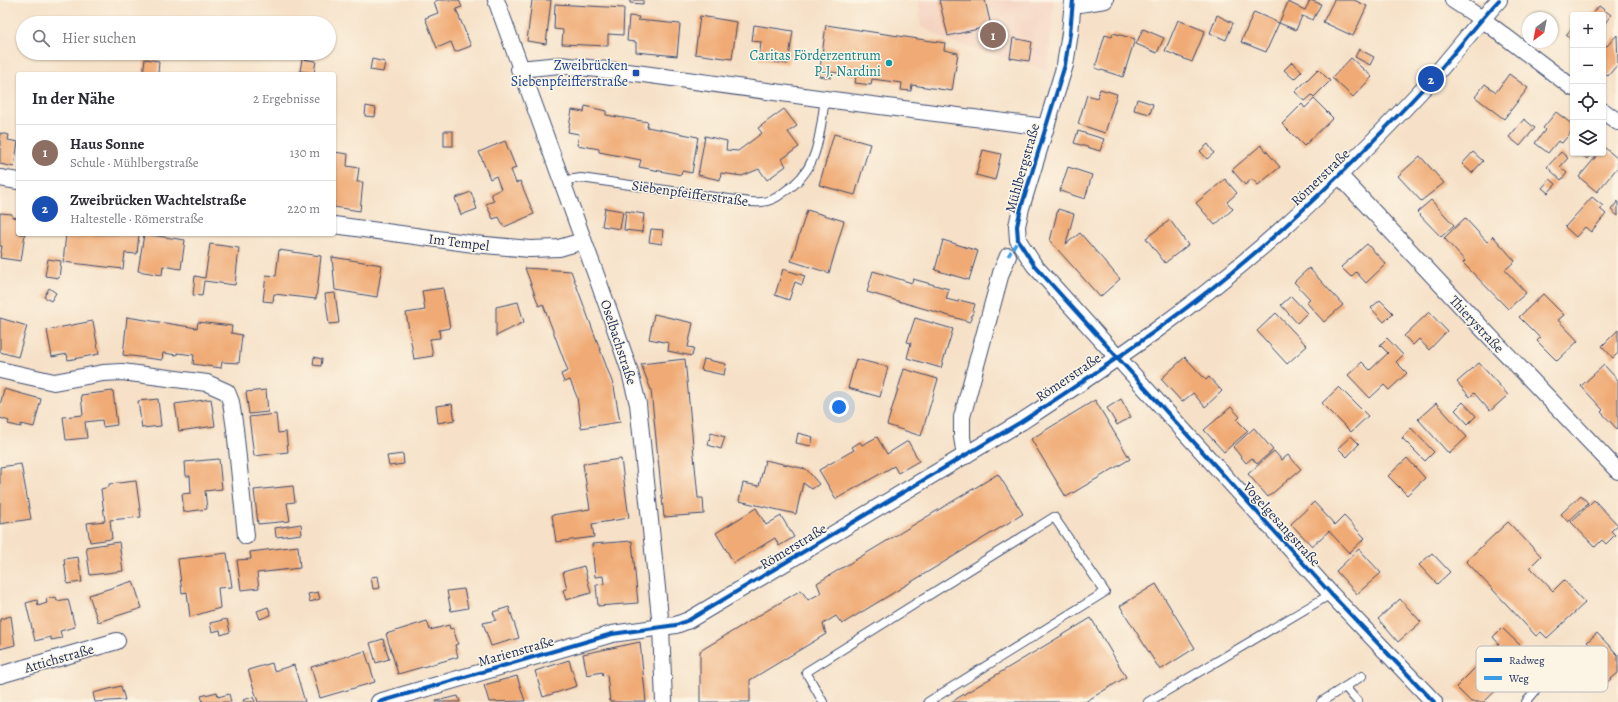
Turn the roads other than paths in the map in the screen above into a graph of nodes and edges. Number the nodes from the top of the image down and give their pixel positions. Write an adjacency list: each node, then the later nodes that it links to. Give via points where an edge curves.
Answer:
1 (496, 0): 7 (street, Oselbachstraße)
2 (1105, 0): 5 (street)
3 (1453, 0): 6 (street)
4 (1499, 0): 6 (street, Römerstraße)
5 (1073, 2): 12 (street, Mühlbergstraße, via 1065,65)
6 (1482, 19): 8 (street); 13 (street, Römerstraße, via 1431,79)
7 (520, 69): 9 (street, via 560,66 636,73); 16 (street, Oselbachstraße)
8 (1570, 86)
9 (825, 99): 12 (street); 16 (lane, Siebenpfeifferstraße, via 818,144 807,172 791,188 763,202 581,178)
10 (1606, 113): 11 (street)
11 (1618, 122)
12 (1045, 127): 20 (street, Mühlbergstraße, via 1021,208 1017,226 1018,240 1034,265)
13 (1339, 175): 20 (street, Römerstraße, via 1227,276); 23 (street, Thierystraße)
14 (0, 178): 15 (street)
15 (16, 181)
16 (560, 181): 18 (street, Oselbachstraße)
17 (336, 225): 18 (street, Im Tempel, via 530,249 559,248)
18 (583, 240): 26 (street, Oselbachstraße, via 638,404)
19 (1008, 256): 22 (street, via 1001,273 962,417)
20 (1116, 358): 22 (street, Römerstraße, via 1068,392); 25 (street, Vogelgesangstraße)
21 (0, 370): 24 (street, via 54,382 122,372 207,383 227,392 235,429)
22 (965, 456): 26 (street, Römerstraße, via 689,620)
23 (1618, 471)
24 (246, 536)
25 (1331, 594): 36 (lane); 39 (street, Vogelgesangstraße)
26 (661, 627): 32 (street, Marienstraße, via 612,634); 33 (street, Oselbachstraße)
27 (117, 641): 28 (street, Attichstraße)
28 (0, 675)
29 (1362, 676): 30 (lane)
30 (1345, 687): 37 (lane); 38 (lane)
31 (1535, 692): 40 (lane)
32 (379, 702)
33 (664, 702)
34 (823, 702): 35 (lane, via 806,672 1054,517 1105,592)
35 (928, 702)
36 (1148, 702)
37 (1321, 702)
38 (1358, 702)
39 (1434, 702)
40 (1526, 702)

